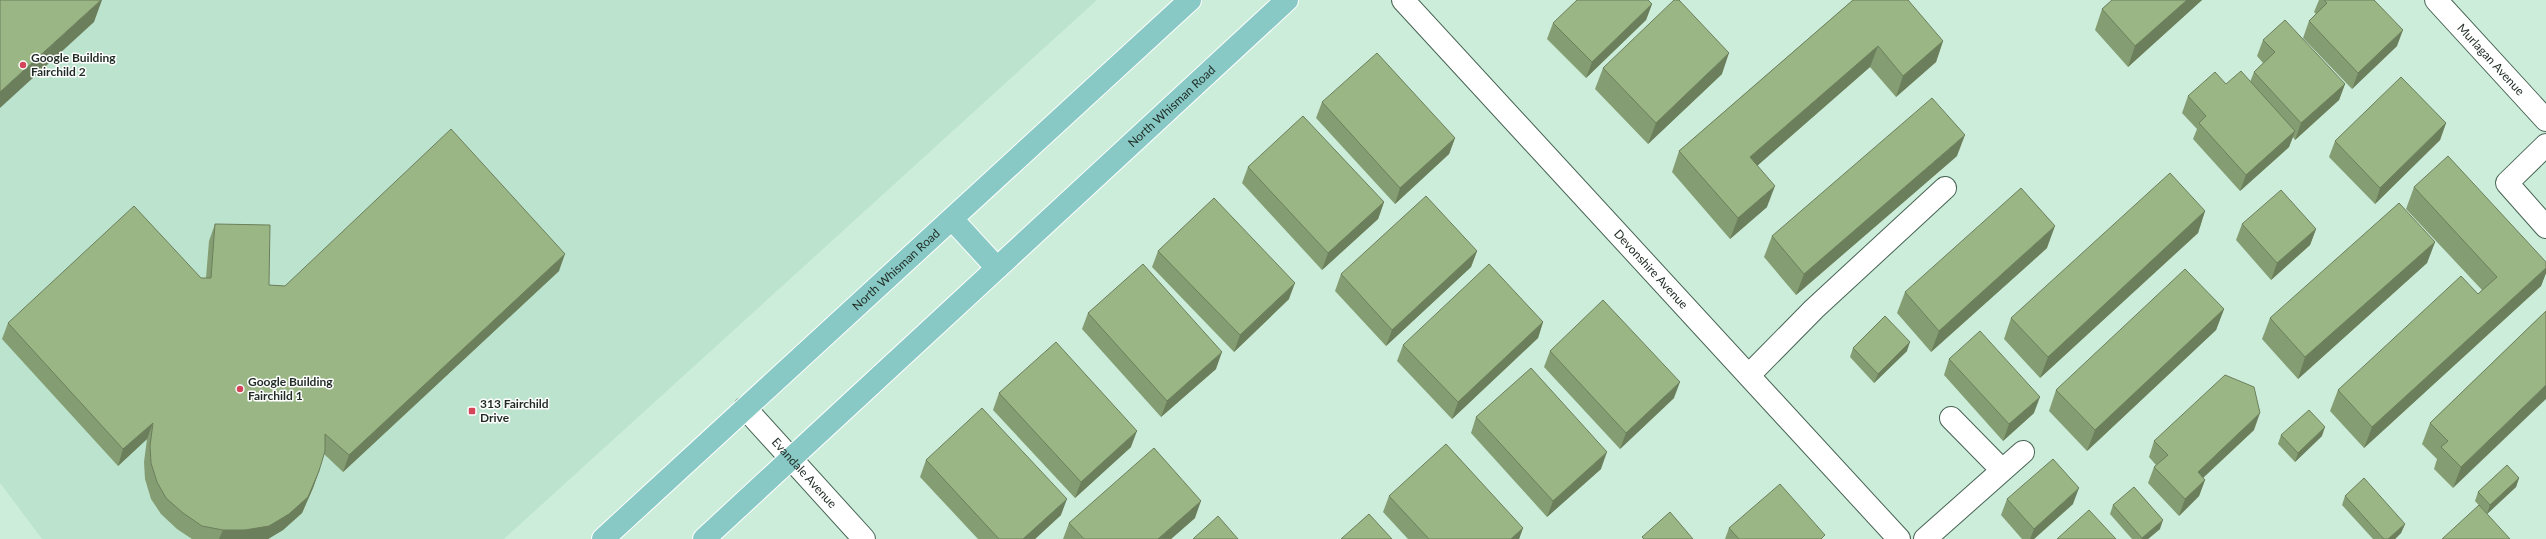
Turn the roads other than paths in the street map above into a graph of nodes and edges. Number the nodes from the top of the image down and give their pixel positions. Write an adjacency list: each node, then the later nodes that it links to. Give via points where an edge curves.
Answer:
1 (1190, 0): 8 (main road, North Whisman Road)
2 (1287, 0): 10 (main road, North Whisman Road)
3 (1403, 0): 11 (street, Devonshire Avenue)
4 (2436, 0): 5 (street, Murlagan Avenue)
5 (2546, 120)
6 (2546, 144): 9 (street, via 2507,184)
7 (1945, 188): 11 (street, via 1814,309)
8 (952, 219): 10 (main road); 12 (main road, North Whisman Road)
9 (2546, 227)
10 (997, 268): 15 (main road, North Whisman Road)
11 (1749, 375): 20 (street, Devonshire Avenue)
12 (745, 408): 15 (street, Evandale Avenue); 17 (main road, North Whisman Road)
13 (1951, 418): 16 (street)
14 (2023, 452): 16 (street)
15 (790, 459): 18 (main road, North Whisman Road); 19 (street, Evandale Avenue)
16 (2002, 470): 21 (street)
17 (603, 539)
18 (704, 539)
19 (864, 539)
20 (1899, 539)
21 (1925, 539)

